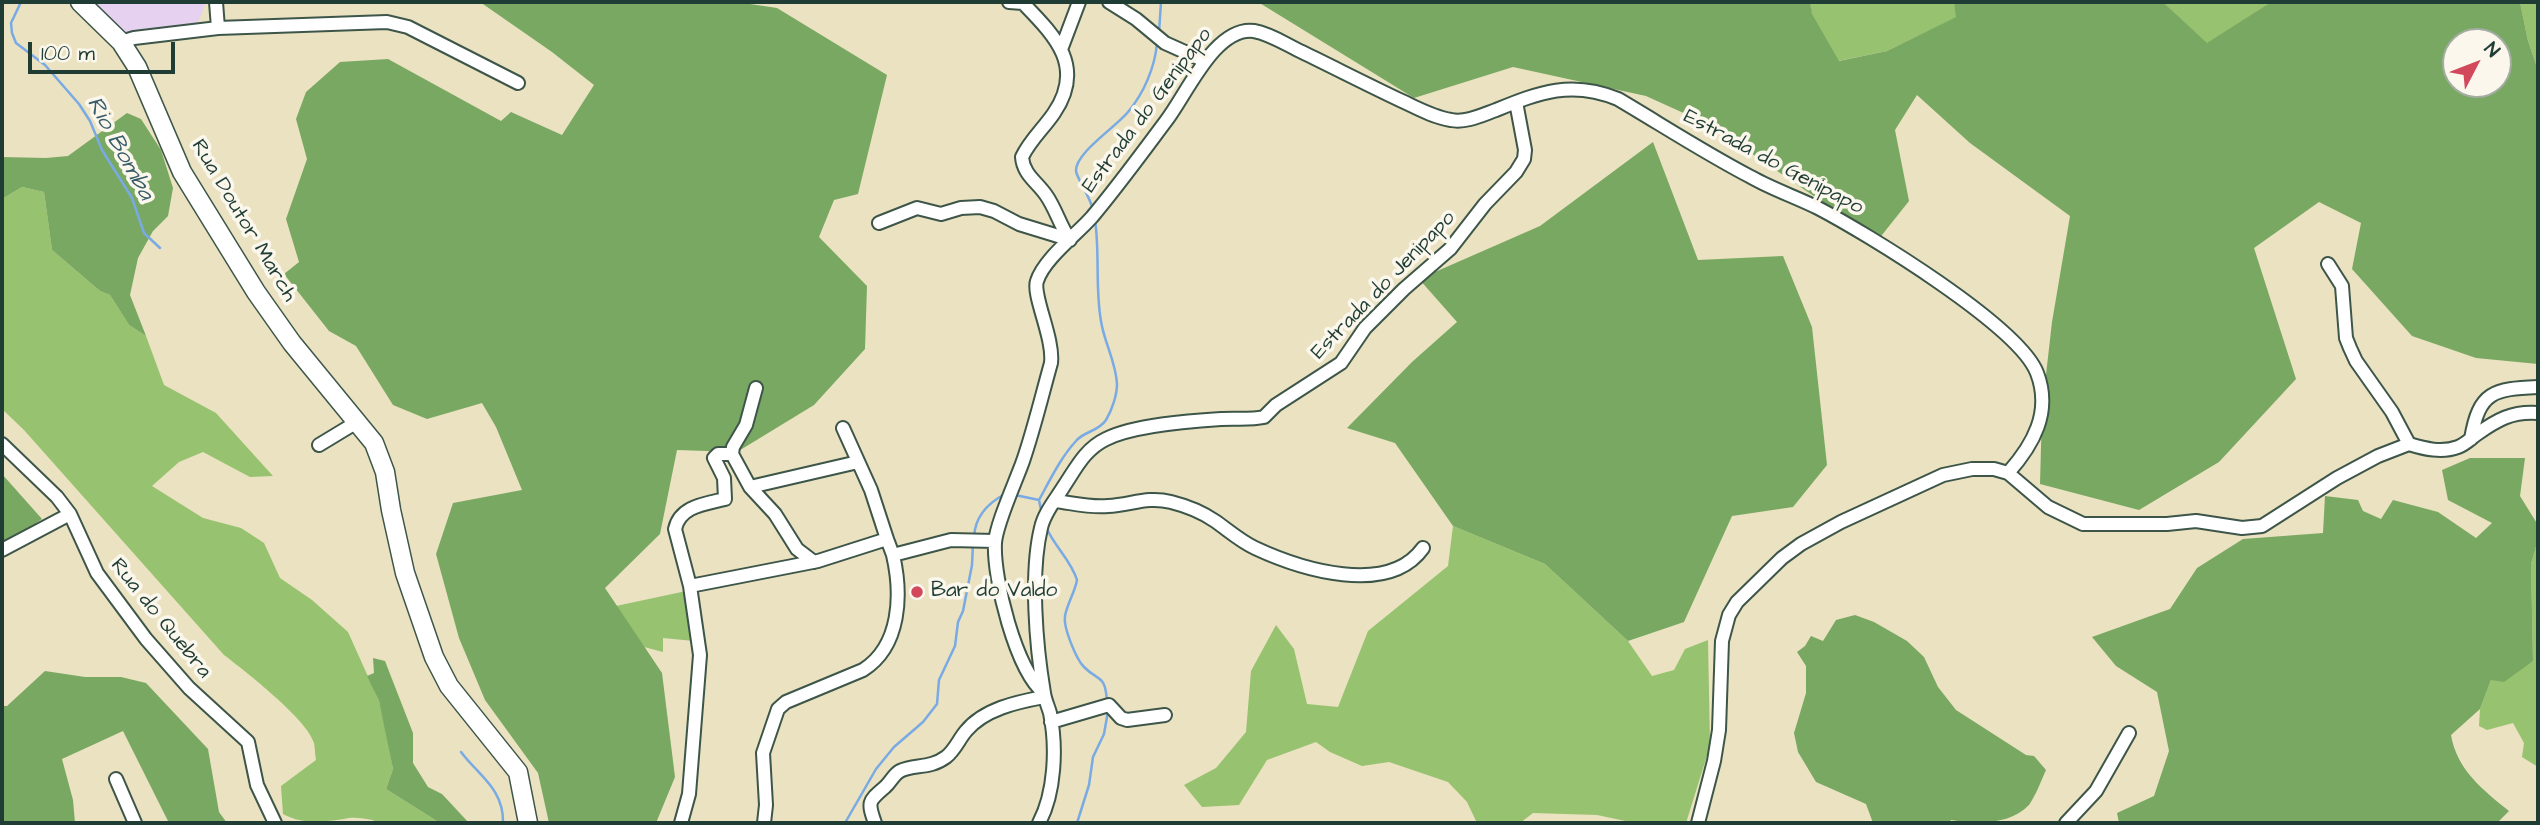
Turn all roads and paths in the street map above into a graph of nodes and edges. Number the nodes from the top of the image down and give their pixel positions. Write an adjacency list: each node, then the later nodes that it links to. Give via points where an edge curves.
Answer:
1 (80, 2): 8 (main road, Rua Doutor March)
2 (216, 2): 7 (street)
3 (1009, 2): 6 (street)
4 (1079, 2): 9 (street)
5 (1109, 2): 10 (street, via 1155,37)
6 (1022, 3): 9 (street)
7 (218, 28): 8 (street); 11 (street, via 399,24)
8 (121, 43): 19 (main road, Rua Doutor March, via 137,67 182,172 209,216 292,343)
9 (1062, 47): 14 (street, via 1068,75 1057,109 1021,157)
10 (1205, 61): 12 (street, Estrada do Genipapo, via 1230,35 1254,31 1450,120 1482,116); 14 (street, Estrada do Genipapo, via 1141,155)
11 (517, 83)
12 (1516, 102): 27 (street, Estrada do Genipapo, via 1564,89 1599,91 1618,99 1752,178 1844,222 1990,321 2032,362 2041,399 2038,432); 29 (street, Estrada do Jenipapo, via 1525,150 1521,165 1450,249 1365,328 1341,363 1264,417 1166,424 1106,438 1088,450)
13 (879, 223): 14 (street, via 917,208 941,214 980,207)
14 (1069, 239): 32 (street, Estrada do Genipapo, via 1037,281 1036,293 1053,351)
15 (2328, 264): 23 (street, via 2342,286 2350,348)
16 (2538, 387): 21 (street, via 2493,394 2477,411)
17 (756, 388): 25 (street)
18 (2538, 413): 21 (street, via 2499,418)
19 (357, 422): 24 (street); 45 (main road, Rua Doutor March, via 383,464 405,573 434,657 449,686 518,772)
20 (842, 428): 26 (street)
21 (2471, 439): 23 (street, via 2455,448 2431,450)
22 (2, 444): 30 (street, Rua do Quebra)
23 (2409, 444): 27 (street, via 2337,478 2262,526 2242,528 2196,521 2084,524 2048,507)
24 (318, 445)
25 (732, 454): 28 (street); 37 (street, via 714,458 723,478 725,499 687,510 677,522 677,542)
26 (858, 462): 28 (street); 31 (street)
27 (2008, 473): 50 (street, via 1994,469 1942,475 1841,522 1782,558 1737,602 1724,627 1719,730)
28 (750, 487): 36 (street, via 775,514 797,549)
29 (1055, 500): 33 (street, via 1109,506 1134,500 1169,502 1197,510 1253,548 1343,575 1368,575 1403,566); 38 (street, Estrada do Jenipapo, via 1041,526 1037,569)
30 (69, 514): 34 (street); 44 (street, Rua do Quebra, via 111,594 189,688 248,742 257,785)
31 (887, 540): 35 (street); 36 (street)
32 (995, 541): 35 (street, via 951,540); 38 (street, Estrada do Genipapo, via 1000,588 1014,643 1027,675)
33 (1423, 548)
34 (2, 550)
35 (893, 555): 47 (street, via 899,579 898,605 882,654 863,670 786,702 775,713 763,753)
36 (814, 562): 37 (street)
37 (690, 586): 46 (street, via 700,655 689,794)
38 (1044, 695): 40 (street, Estrada do Jenipapo); 48 (street, via 984,716 948,756 896,774 872,798)
39 (1165, 715): 40 (street, via 1127,720 1109,705)
40 (1051, 722): 49 (street, Estrada do Jenipapo, via 1052,765)
41 (2129, 733): 51 (street, via 2096,791)
42 (116, 779): 43 (street)
43 (135, 823)
44 (275, 823)
45 (528, 823)
46 (681, 823)
47 (764, 823)
48 (874, 823)
49 (1039, 823)
50 (1698, 823)
51 (2066, 823)

